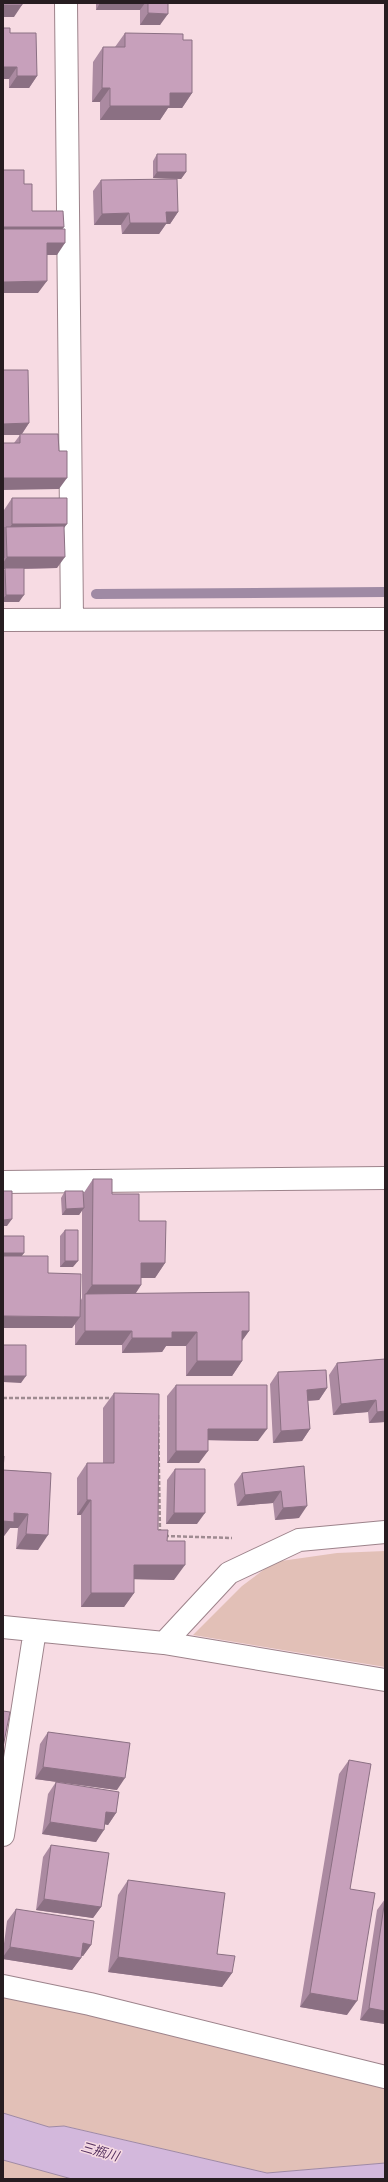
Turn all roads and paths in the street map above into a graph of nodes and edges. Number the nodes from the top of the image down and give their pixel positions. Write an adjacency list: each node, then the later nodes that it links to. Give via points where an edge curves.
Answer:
1 (66, 3): 4 (street)
2 (385, 619): 4 (street)
3 (3, 620): 4 (street)
4 (72, 620)
5 (385, 1178): 6 (street)
6 (3, 1182)
7 (3, 1398): 8 (path)
8 (112, 1398)
9 (158, 1414): 11 (path, via 160,1536)
10 (385, 1532): 14 (street, via 299,1540 229,1572)
11 (237, 1538)
12 (3, 1627): 13 (street)
13 (35, 1630): 14 (street); 16 (street)
14 (164, 1643): 15 (street)
15 (385, 1680)
16 (3, 1836)
17 (3, 1986): 18 (street, via 90,2004)
18 (385, 2077)

